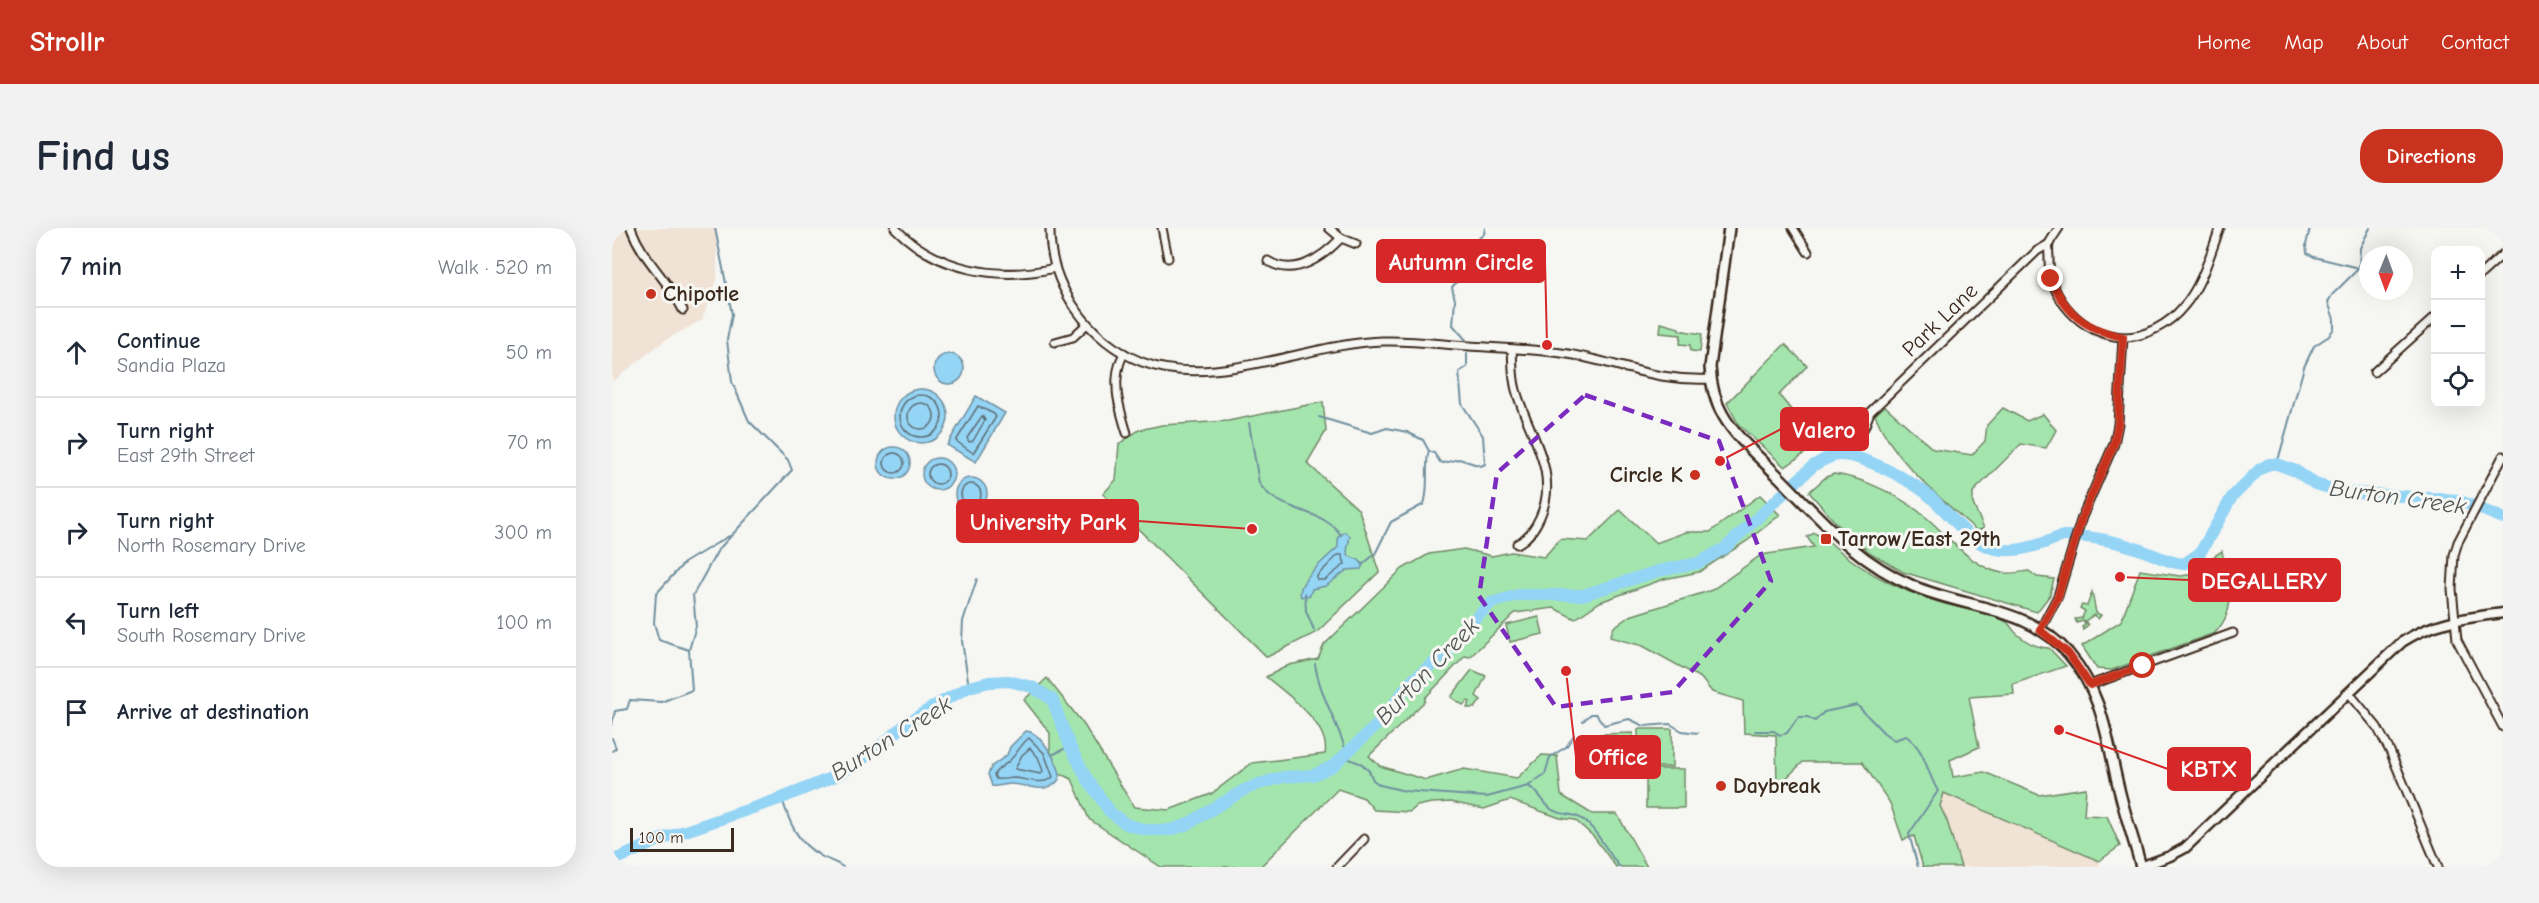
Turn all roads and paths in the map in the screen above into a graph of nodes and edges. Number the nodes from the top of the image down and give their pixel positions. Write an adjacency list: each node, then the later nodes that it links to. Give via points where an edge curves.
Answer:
1 (631, 228): 19 (street, via 638,248 673,290)
2 (895, 228): 17 (street, via 932,257 968,269 1019,275)
3 (1050, 228): 17 (street)
4 (1162, 228): 15 (street)
5 (1329, 228): 10 (street)
6 (1729, 228): 27 (main road)
7 (1793, 228): 13 (street)
8 (2059, 228): 12 (street)
9 (2220, 228): 22 (street, via 2199,282 2184,307 2158,327)
10 (1341, 238): 11 (street); 16 (street, via 1307,263 1287,268)
11 (1356, 244)
12 (2049, 244): 22 (street, via 2051,279 2065,307 2086,324); 28 (street, Park Lane, via 2037,251 1870,412)
13 (1808, 252)
14 (2503, 254): 18 (street)
15 (1168, 258)
16 (1268, 261)
17 (1055, 268): 21 (street)
18 (2485, 270)
19 (684, 310)
20 (2431, 321): 26 (street)
21 (1087, 324): 23 (street, via 1073,337); 25 (street)
22 (2123, 337): 34 (street, via 2114,444 2082,517 2058,596)
23 (1055, 342)
24 (1512, 349): 25 (street, via 1382,341 1192,372 1154,366); 27 (street, via 1568,354 1656,376); 31 (street, via 1516,391 1540,449 1546,478 1544,510 1526,540)
25 (1124, 353): 29 (street, via 1116,379)
26 (2374, 372)
27 (1711, 379): 34 (main road, via 1720,411 1740,438 1852,549 1879,570 1916,587 2006,613)
28 (1864, 428)
29 (1127, 433)
30 (2503, 456): 33 (street, via 2454,555)
31 (1517, 544)
32 (2503, 613): 33 (street)
33 (2454, 619): 37 (street, via 2421,630 2402,642); 38 (street, via 2457,640)
34 (2040, 630): 36 (main road, via 2068,653)
35 (2233, 633): 36 (street)
36 (2090, 685): 41 (main road, via 2103,717)
37 (2349, 693): 41 (street, via 2185,848); 42 (street, via 2377,727 2390,752)
38 (2503, 727)
39 (1364, 839): 40 (street)
40 (1336, 867)
41 (2141, 867)
42 (2438, 867)

